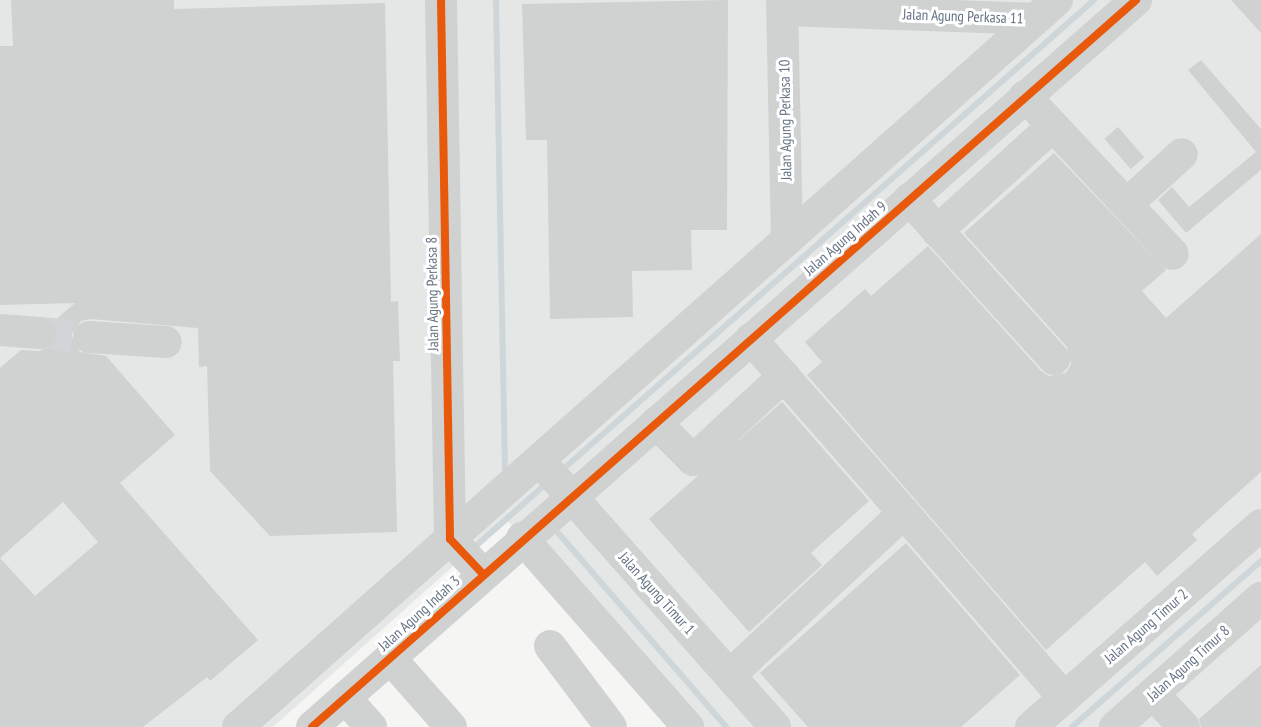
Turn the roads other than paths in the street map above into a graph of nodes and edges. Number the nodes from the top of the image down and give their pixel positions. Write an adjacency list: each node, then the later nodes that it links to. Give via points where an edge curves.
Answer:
1 (441, 0): 25 (street, Jalan Agung Perkasa 8)
2 (1136, 0): 5 (street, Jalan Agung Indah 9)
3 (782, 5): 4 (street, Jalan Agung Perkasa 11); 11 (street, Jalan Agung Perkasa 10)
4 (1046, 10): 11 (street)
5 (1025, 96): 6 (street); 8 (street, Jalan Agung Indah 9)
6 (1053, 126): 9 (street); 10 (street)
7 (1182, 154): 9 (street)
8 (909, 199): 10 (street); 16 (street, Jalan Agung Indah 9)
9 (1127, 204): 12 (street)
10 (937, 231): 18 (street)
11 (787, 240): 21 (street)
12 (1173, 254)
13 (0, 330): 14 (street)
14 (40, 333)
15 (89, 337): 17 (street)
16 (751, 339): 19 (street); 20 (street, Jalan Agung Indah 9)
17 (166, 342)
18 (1054, 359)
19 (784, 376): 20 (street, via 693,460); 22 (street)
20 (656, 423): 21 (street, Jalan Agung Indah 9)
21 (557, 484): 24 (street, Jalan Agung Indah 3); 25 (street, via 504,491); 30 (street, Jalan Agung Timur 1)
22 (904, 513): 30 (street); 33 (street)
23 (1261, 525): 33 (street, Jalan Agung Timur 2)
24 (527, 534): 26 (street, Jalan Agung Indah 3); 39 (street)
25 (450, 539): 26 (street); 34 (street)
26 (483, 574): 29 (street, Jalan Agung Indah 3)
27 (1261, 598): 31 (street, Jalan Agung Timur 8)
28 (550, 646): 38 (street)
29 (390, 658): 32 (street, Jalan Agung Indah 3); 37 (street)
30 (730, 675): 40 (street, Jalan Agung Timur 1)
31 (1154, 694): 42 (street, Jalan Agung Timur 8); 43 (street)
32 (345, 698): 35 (street, Jalan Agung Indah 3); 36 (street)
33 (1064, 698): 41 (street, Jalan Agung Timur 2)
34 (238, 727)
35 (312, 727)
36 (371, 727)
37 (451, 727)
38 (611, 727)
39 (688, 727)
40 (775, 727)
41 (1031, 727)
42 (1115, 727)
43 (1184, 727)

